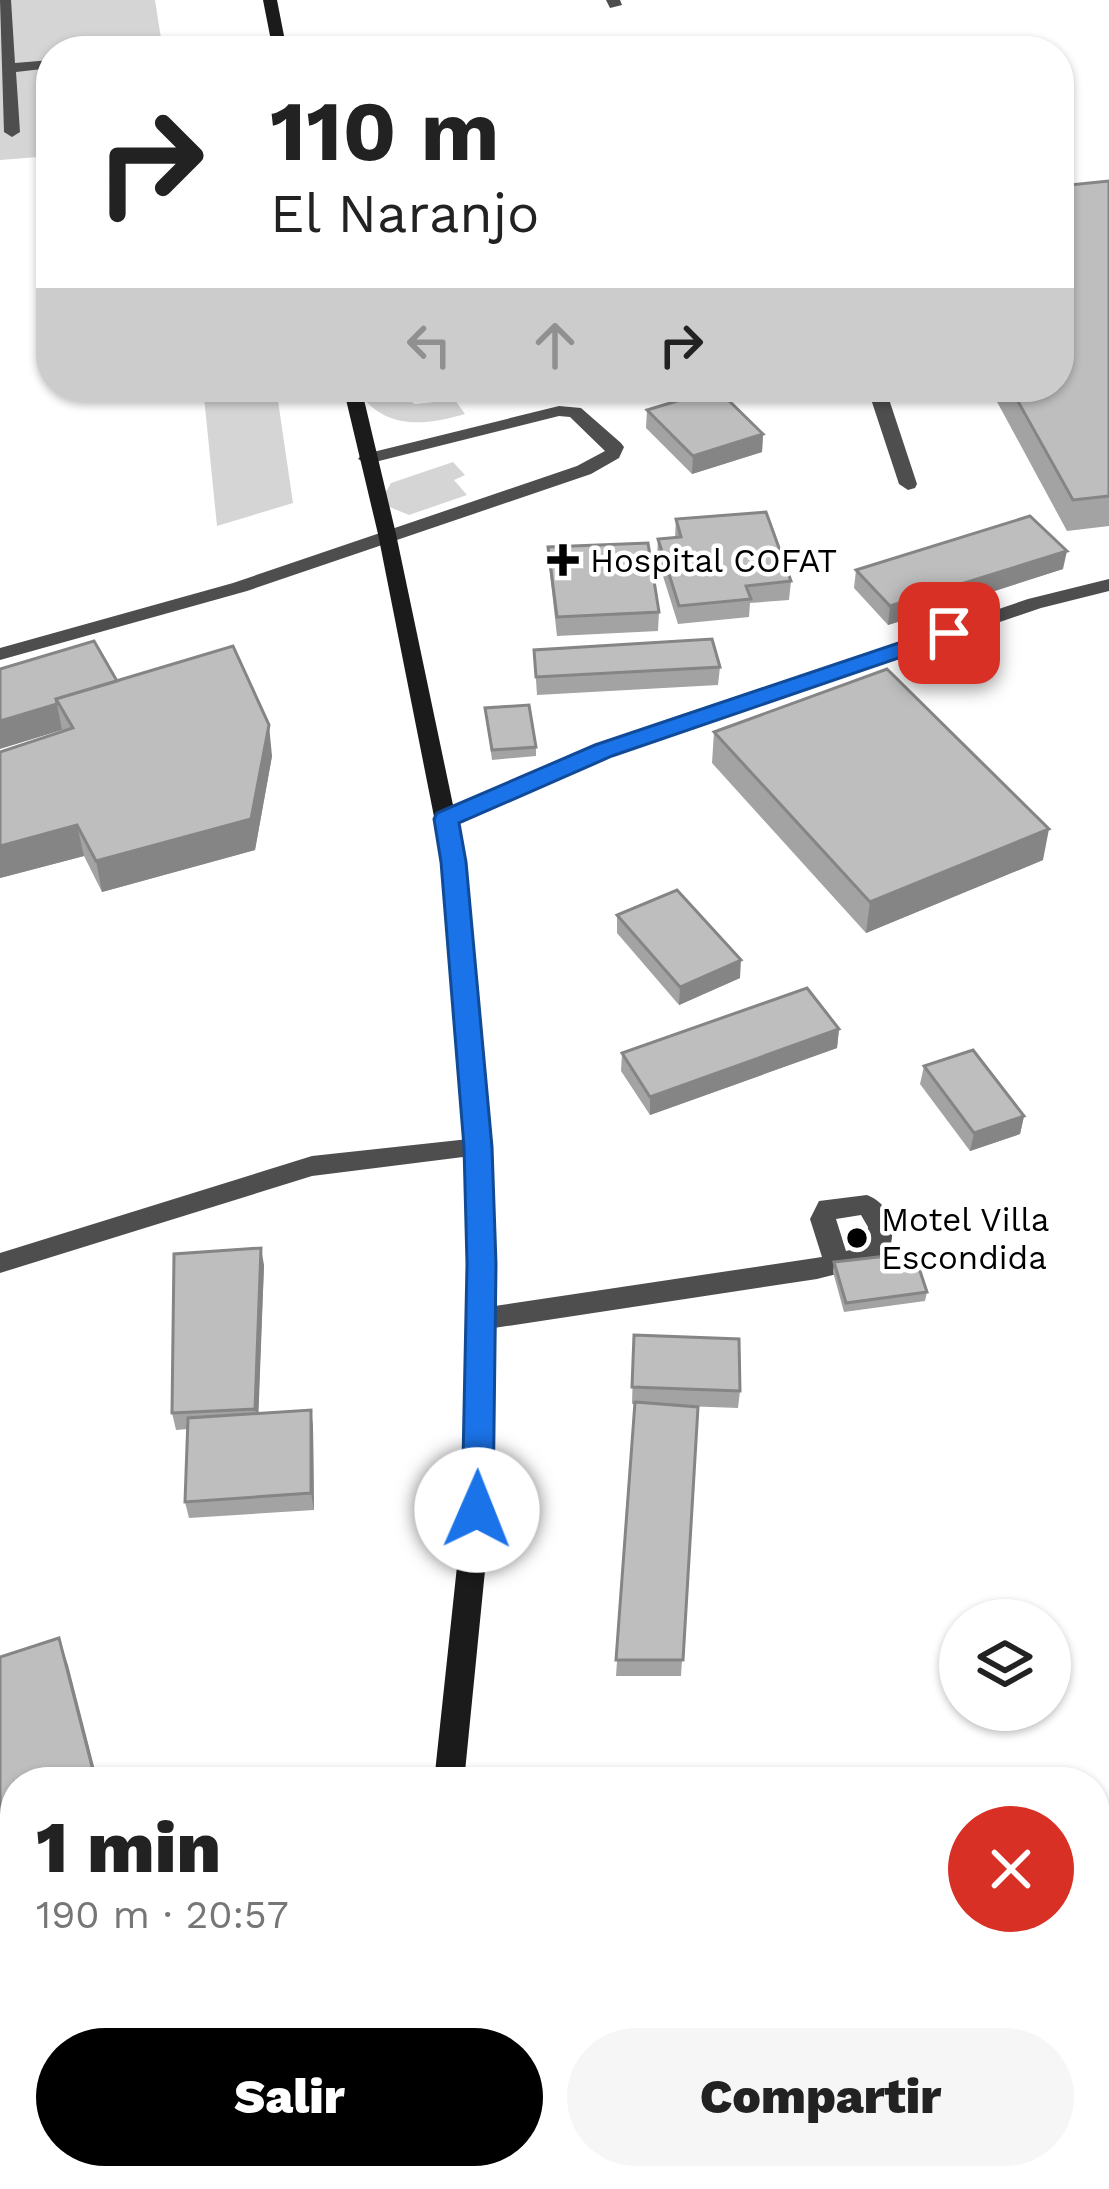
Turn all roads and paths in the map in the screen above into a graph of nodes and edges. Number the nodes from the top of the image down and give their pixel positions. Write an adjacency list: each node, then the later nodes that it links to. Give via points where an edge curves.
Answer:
1 (4, 0): 5 (street)
2 (270, 0): 3 (main road)
3 (277, 36)
4 (36, 65): 5 (street)
5 (5, 68): 6 (street)
6 (12, 132)
7 (355, 402): 9 (main road)
8 (881, 402): 10 (street)
9 (367, 459): 11 (main road); 11 (street, via 559,411 575,412 615,447 584,470)
10 (908, 484)
11 (387, 534): 13 (street, via 240,587); 14 (main road)
12 (1109, 585): 14 (street, via 604,750)
13 (0, 653)
14 (446, 819): 15 (main road)
15 (478, 1147): 16 (street, via 312,1166); 18 (main road)
16 (0, 1263)
17 (837, 1264): 18 (street)
18 (481, 1319): 19 (main road, via 477,1510)
19 (451, 1767)

